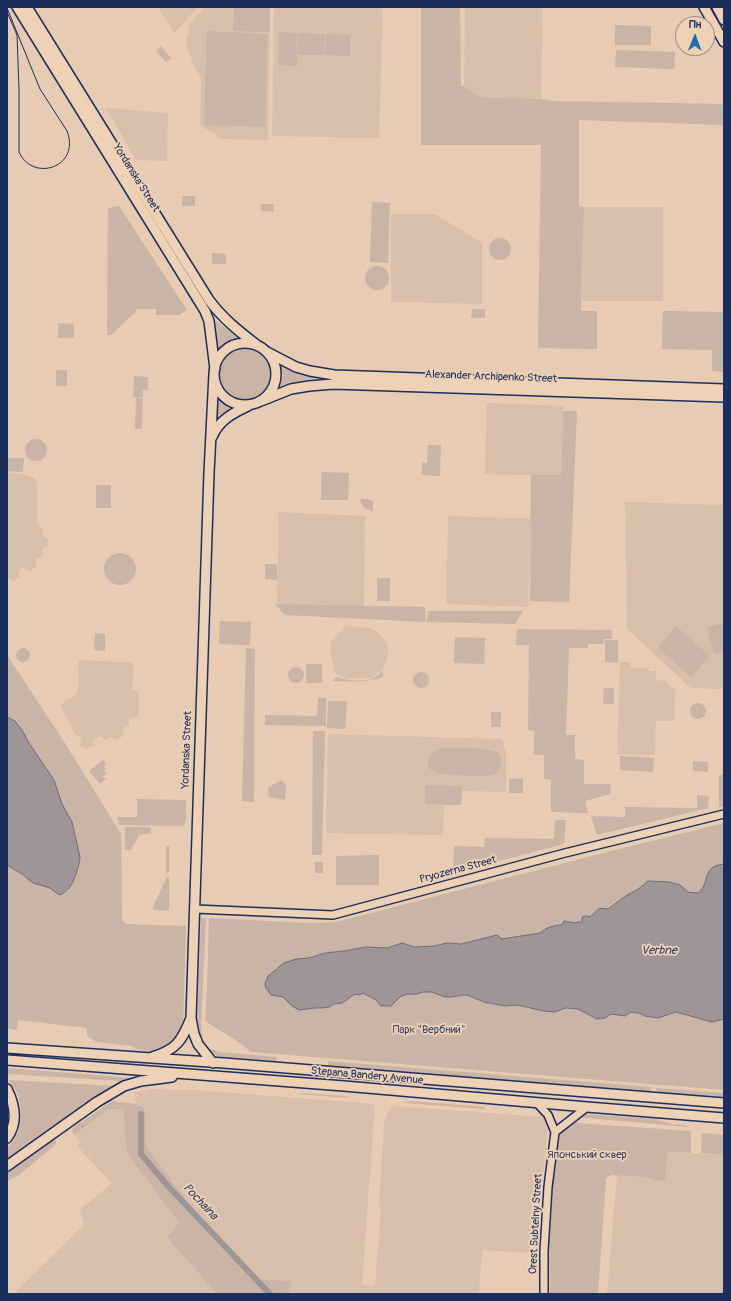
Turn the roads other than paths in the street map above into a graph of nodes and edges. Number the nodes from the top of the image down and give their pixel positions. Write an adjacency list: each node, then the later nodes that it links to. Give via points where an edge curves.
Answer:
1 (17, 7): 10 (main road, Yordanska Street, via 208,317)
2 (27, 7): 8 (main road, Yordanska Street, via 209,300 229,323)
3 (704, 7): 6 (main road)
4 (717, 7): 5 (main road)
5 (724, 20)
6 (720, 26): 7 (main road)
7 (724, 42)
8 (258, 346): 9 (main road); 10 (main road, via 246,343 228,348 219,357)
9 (267, 352): 11 (main road, Alexander Archipenko Street, via 296,367 334,375); 13 (main road, via 275,364 276,378 271,392)
10 (214, 371): 14 (main road, via 218,390 225,398 234,403); 15 (main road, Yordanska Street)
11 (724, 389)
12 (724, 397): 13 (main road, Alexander Archipenko Street, via 333,384 291,389)
13 (261, 401): 14 (main road)
14 (250, 405): 15 (main road, via 224,419 215,429)
15 (210, 442): 17 (main road, Yordanska Street)
16 (724, 814): 17 (street, Pryozerna Street, via 333,914)
17 (195, 909): 18 (main road)
18 (191, 1018): 20 (main road, via 175,1046); 22 (main road, via 198,1044)
19 (7, 1048): 20 (main road, Stepana Bandery Avenue)
20 (146, 1058): 22 (main road, Stepana Bandery Avenue)
21 (7, 1060): 23 (main road, Stepana Bandery Avenue)
22 (213, 1063): 28 (main road, Stepana Bandery Avenue)
23 (49, 1064): 24 (main road); 25 (main road, Stepana Bandery Avenue)
24 (7, 1065)
25 (221, 1076): 27 (main road, Stepana Bandery Avenue); 33 (main road, via 160,1078 124,1086 97,1102)
26 (7, 1089): 32 (main road, via 14,1112 13,1126)
27 (537, 1102): 29 (main road, Stepana Bandery Avenue); 31 (street, via 548,1115)
28 (724, 1103)
29 (587, 1107): 30 (main road, Stepana Bandery Avenue); 31 (street)
30 (724, 1118)
31 (556, 1132): 34 (street, Orest Subtelny Street, via 548,1187)
32 (7, 1138)
33 (7, 1166)
34 (544, 1294)

